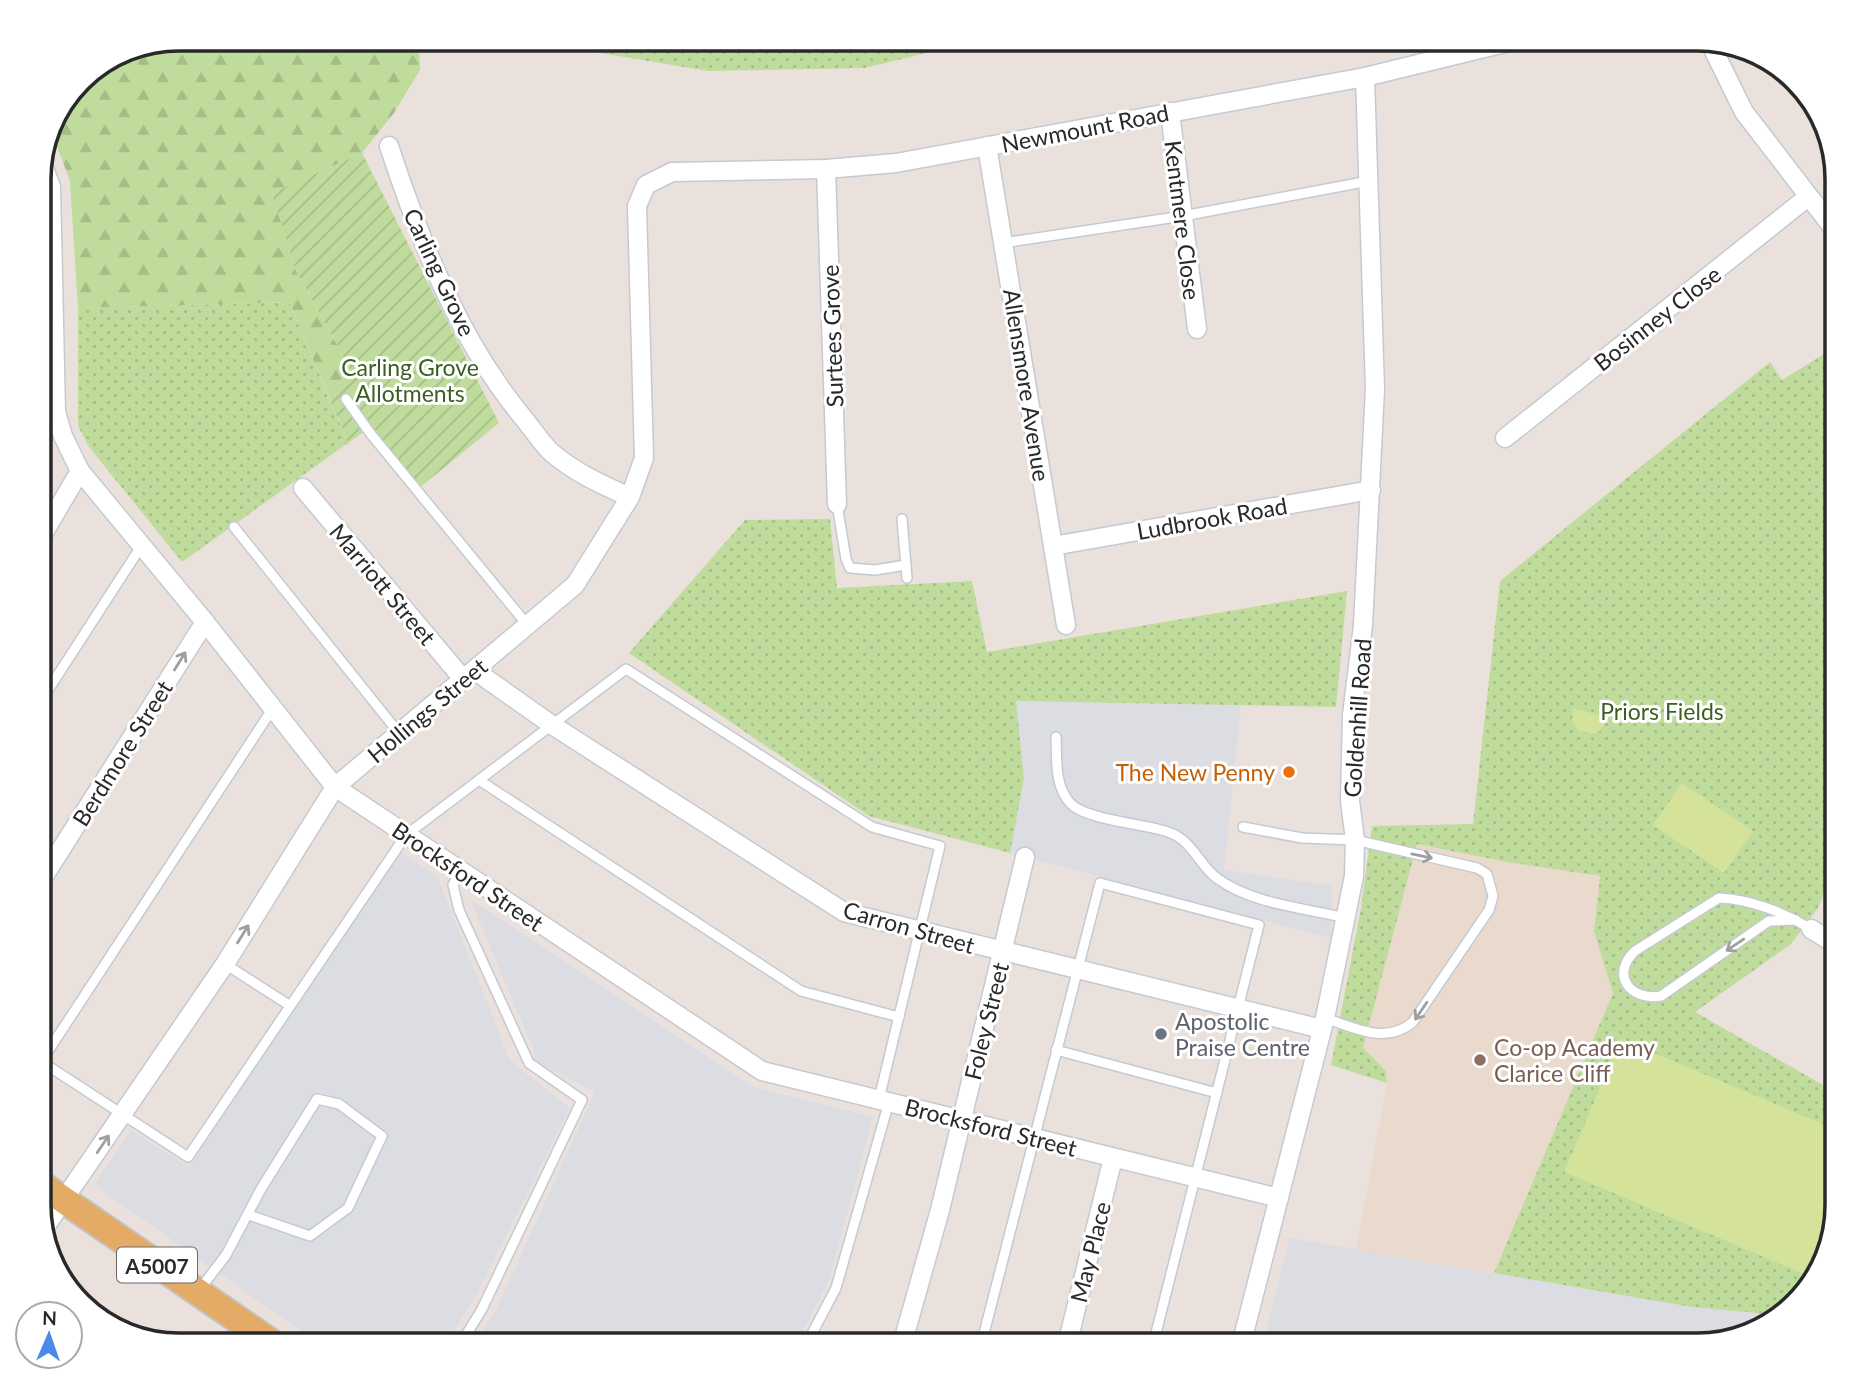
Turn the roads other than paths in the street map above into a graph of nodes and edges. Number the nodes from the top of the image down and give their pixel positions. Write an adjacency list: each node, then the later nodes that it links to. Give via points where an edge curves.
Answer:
1 (1462, 51): 3 (street, Newmount Road)
2 (1714, 52): 10 (street, via 1744,112)
3 (1365, 77): 4 (street, Newmount Road); 8 (street, Goldenhill Road)
4 (1170, 112): 6 (street, Newmount Road); 12 (street, Kentmere Close)
5 (389, 146): 21 (street, Carling Grove, via 416,229 462,325 501,392 551,452 590,480)
6 (987, 146): 7 (street, Newmount Road, via 896,163); 13 (street, Allensmore Avenue)
7 (826, 169): 9 (street, Newmount Road, via 672,172); 22 (street, Surtees Grove)
8 (1369, 181): 12 (lane); 20 (street, Goldenhill Road, via 1375,389)
9 (646, 185): 21 (street, Hollings Street, via 637,206 644,458)
10 (1808, 197): 11 (street); 17 (street, Bosinney Close)
11 (1825, 208)
12 (1183, 216): 13 (lane); 14 (street, Kentmere Close)
13 (1003, 243): 27 (street, Allensmore Avenue)
14 (1197, 328)
15 (51, 386): 18 (street, Brocksford Street, via 63,436)
16 (346, 399): 32 (lane)
17 (1506, 438)
18 (80, 471): 24 (street); 26 (street, Brocksford Street)
19 (303, 488): 33 (street, Marriott Street)
20 (1371, 490): 27 (street, Ludbrook Road); 43 (street, Goldenhill Road, via 1352,715 1351,822)
21 (630, 497): 32 (street, Hollings Street, via 575,585)
22 (837, 504): 28 (lane, via 850,568)
23 (902, 519): 28 (lane)
24 (51, 521)
25 (234, 527): 37 (lane)
26 (142, 545): 30 (street, Brocksford Street); 34 (lane)
27 (1054, 546): 31 (street, Allensmore Avenue)
28 (906, 565): 29 (lane)
29 (907, 578)
30 (205, 622): 35 (street, Brocksford Street); 45 (street, Berdmore Street, one-way to 30)
31 (1066, 625)
32 (529, 627): 33 (street, Hollings Street)
33 (468, 674): 36 (street, Carron Street); 37 (street, Hollings Street)
34 (51, 685)
35 (274, 708): 40 (street, Brocksford Street); 58 (lane)
36 (552, 725): 39 (lane); 49 (street, Carron Street, via 844,912); 49 (lane, via 626,669 872,827 940,846)
37 (398, 733): 40 (street, Hollings Street)
38 (1056, 737): 47 (lane, via 1059,786 1072,806 1171,832 1194,849 1215,877 1242,893)
39 (480, 780): 42 (lane); 56 (lane, via 801,991)
40 (335, 787): 42 (street, Brocksford Street); 52 (street, Hollings Street, one-way to 40)
41 (1243, 827): 43 (lane, via 1301,838)
42 (406, 835): 46 (street, Brocksford Street); 54 (lane)
43 (1355, 841): 47 (street, Goldenhill Road); 57 (lane, one-way to 57, via 1477,868 1487,874 1493,896 1489,910 1403,1031 1368,1032)
44 (1024, 858): 51 (street, Foley Street)
45 (51, 865)
46 (460, 871): 62 (street, Brocksford Street, via 762,1071); 75 (lane, via 453,885 459,910 529,1063 582,1100)
47 (1346, 918): 57 (street, Goldenhill Road)
48 (1803, 925): 48 (lane, one-way to 48, via 1769,921 1661,996 1646,998 1626,983 1627,959 1635,951 1719,898 1756,905); 50 (street)
49 (921, 932): 51 (street, Carron Street); 56 (lane)
50 (1825, 938)
51 (1003, 953): 53 (street, Carron Street); 64 (street, Foley Street)
52 (225, 964): 54 (lane); 63 (street, Hollings Street)
53 (1076, 969): 55 (street, Carron Street); 55 (lane, via 1100,883 1259,925); 59 (lane)
54 (289, 1005): 63 (lane, via 188,1157)
55 (1238, 1008): 57 (street, Carron Street); 61 (lane)
56 (899, 1017): 62 (lane)
57 (1324, 1023): 69 (street, Goldenhill Road)
58 (51, 1044)
59 (1056, 1050): 61 (lane); 65 (lane)
60 (51, 1068): 63 (lane)
61 (1217, 1093): 67 (lane)
62 (884, 1101): 64 (street, Brocksford Street); 76 (lane, via 836,1288)
63 (122, 1115): 70 (street, Hollings Street, one-way to 63)
64 (961, 1119): 65 (street, Brocksford Street); 77 (street, Foley Street)
65 (1034, 1138): 66 (street, Brocksford Street); 78 (lane)
66 (1113, 1158): 67 (street, Brocksford Street); 79 (street, May Place)
67 (1195, 1178): 69 (street, Brocksford Street); 80 (lane)
68 (51, 1191): 70 (main road, A5007)
69 (1279, 1198): 81 (street, Goldenhill Road)
70 (64, 1200): 72 (street, Hollings Street); 73 (main road, A5007)
71 (250, 1215): 71 (lane, via 317,1099 339,1104 382,1136 348,1208 310,1236); 73 (lane)
72 (52, 1218)
73 (197, 1293): 74 (main road, A5007)
74 (256, 1333)
75 (468, 1333)
76 (813, 1333)
77 (906, 1333)
78 (984, 1333)
79 (1070, 1333)
80 (1156, 1333)
81 (1244, 1333)

